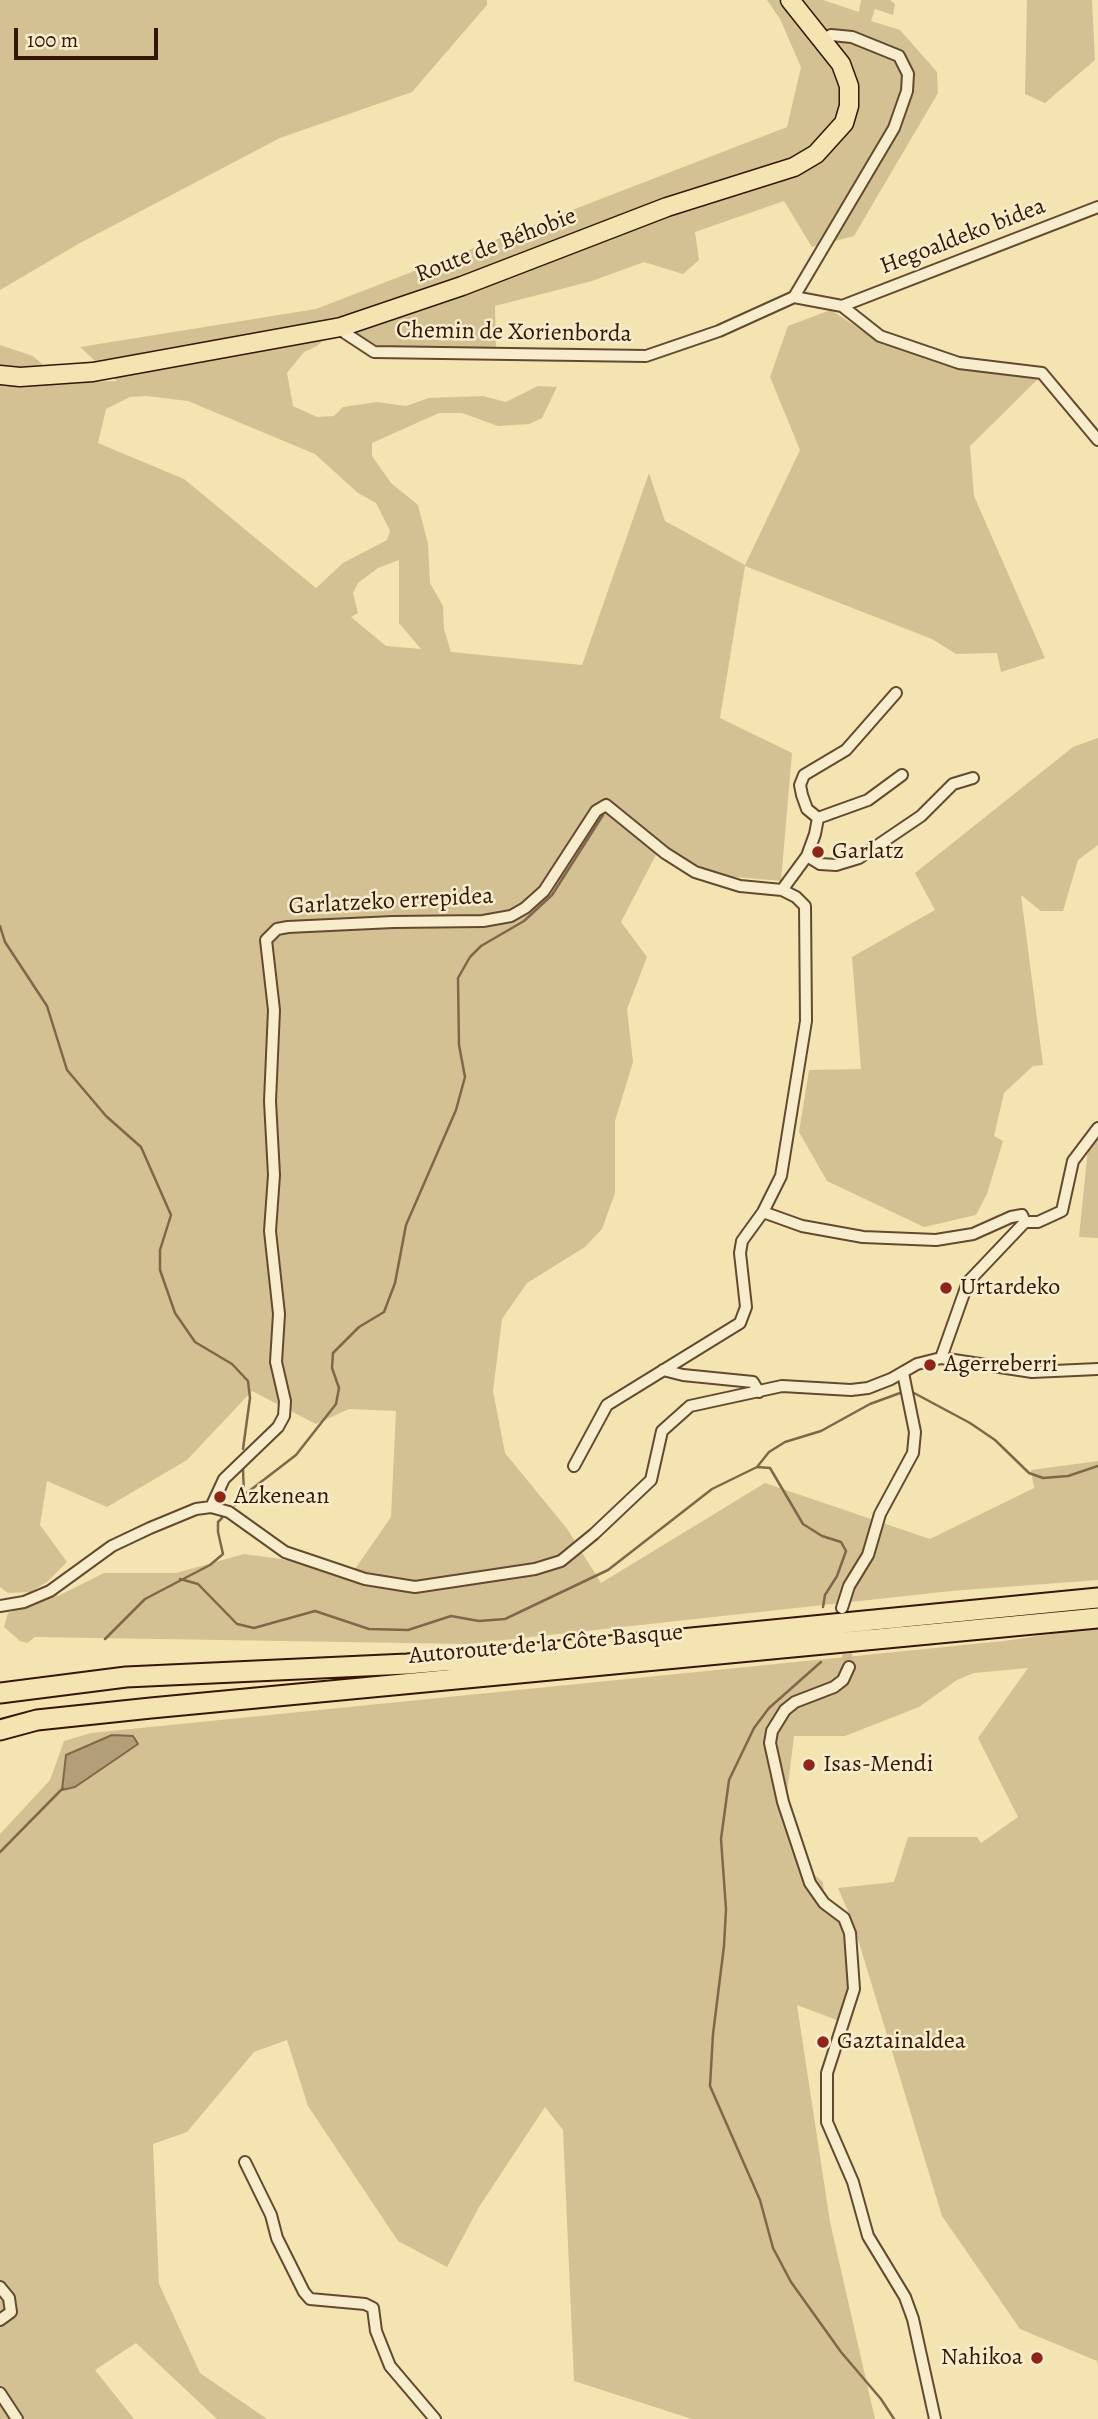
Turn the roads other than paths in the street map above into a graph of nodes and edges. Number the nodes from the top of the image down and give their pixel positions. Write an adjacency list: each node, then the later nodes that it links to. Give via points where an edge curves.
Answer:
1 (790, 0): 2 (main road, Route de Béhobie)
2 (823, 39): 4 (street, via 852,37 899,56 908,74 907,91 894,128); 6 (main road, Route de Béhobie, via 841,64 849,86 849,106 831,141 805,161)
3 (1098, 207): 5 (street, Hegoaldeko bidea)
4 (794, 297): 5 (street); 6 (street, Chemin de Xorienborda, via 719,331 646,356 374,352)
5 (842, 306): 8 (street, via 880,336 959,363 1042,373)
6 (341, 327): 7 (main road, Route de Béhobie, via 93,372)
7 (0, 375)
8 (1098, 440)
9 (896, 693): 12 (street, via 846,750 804,775 802,795 807,809)
10 (902, 775): 12 (street, via 868,800)
11 (973, 778): 13 (street, via 953,783 921,816 859,858 836,865 820,864)
12 (818, 818): 13 (street)
13 (807, 856): 14 (street)
14 (782, 890): 16 (street, via 796,897 808,915 806,1021 786,1154); 24 (street, Garlatzeko errepidea, via 740,886 695,872 603,805 555,878 535,901 511,916 483,921 288,927 271,933 266,940 274,1010 270,1231 279,1314 276,1362 284,1416 224,1479)
15 (1098, 1128): 17 (street, via 1073,1161 1062,1211 1038,1222)
16 (763, 1212): 17 (street, via 802,1226 863,1237 936,1240 973,1234 1011,1217 1022,1215); 20 (street, via 742,1241 740,1269 746,1307 740,1323)
17 (1025, 1222): 18 (street, via 968,1282)
18 (941, 1358): 19 (street, via 1032,1372); 21 (street)
19 (1098, 1369)
20 (663, 1370): 22 (street, via 752,1382); 23 (street, via 607,1405)
21 (903, 1373): 22 (street, via 851,1390 797,1386); 27 (street, via 915,1432 914,1453 880,1514 868,1555)
22 (759, 1392): 24 (street, via 690,1406 674,1418 662,1431 651,1480 561,1561 535,1569 415,1587 365,1579 285,1552 229,1511)
23 (574, 1466)
24 (211, 1507): 26 (street, via 196,1509 112,1546 50,1591)
25 (1098, 1598): 30 (highway, Autoroute de la Côte Basque, via 562,1651 126,1678)
26 (0, 1606)
27 (842, 1608)
28 (1098, 1618): 31 (highway, Autoroute de la Côte Basque, via 150,1708 37,1720)
29 (849, 1667): 38 (street, via 834,1687 785,1710 770,1743 783,1802 810,1883 824,1903 844,1918 850,1933 854,1989 827,2073 827,2122 853,2182 868,2236 913,2319)
30 (0, 1693)
31 (0, 1730)
32 (245, 2162): 37 (street, via 304,2292 310,2299 373,2308 376,2331 390,2366)
33 (0, 2287): 34 (street, via 9,2298 11,2312)
34 (0, 2320)
35 (0, 2393): 36 (street)
36 (17, 2419)
37 (435, 2419)
38 (934, 2419)

